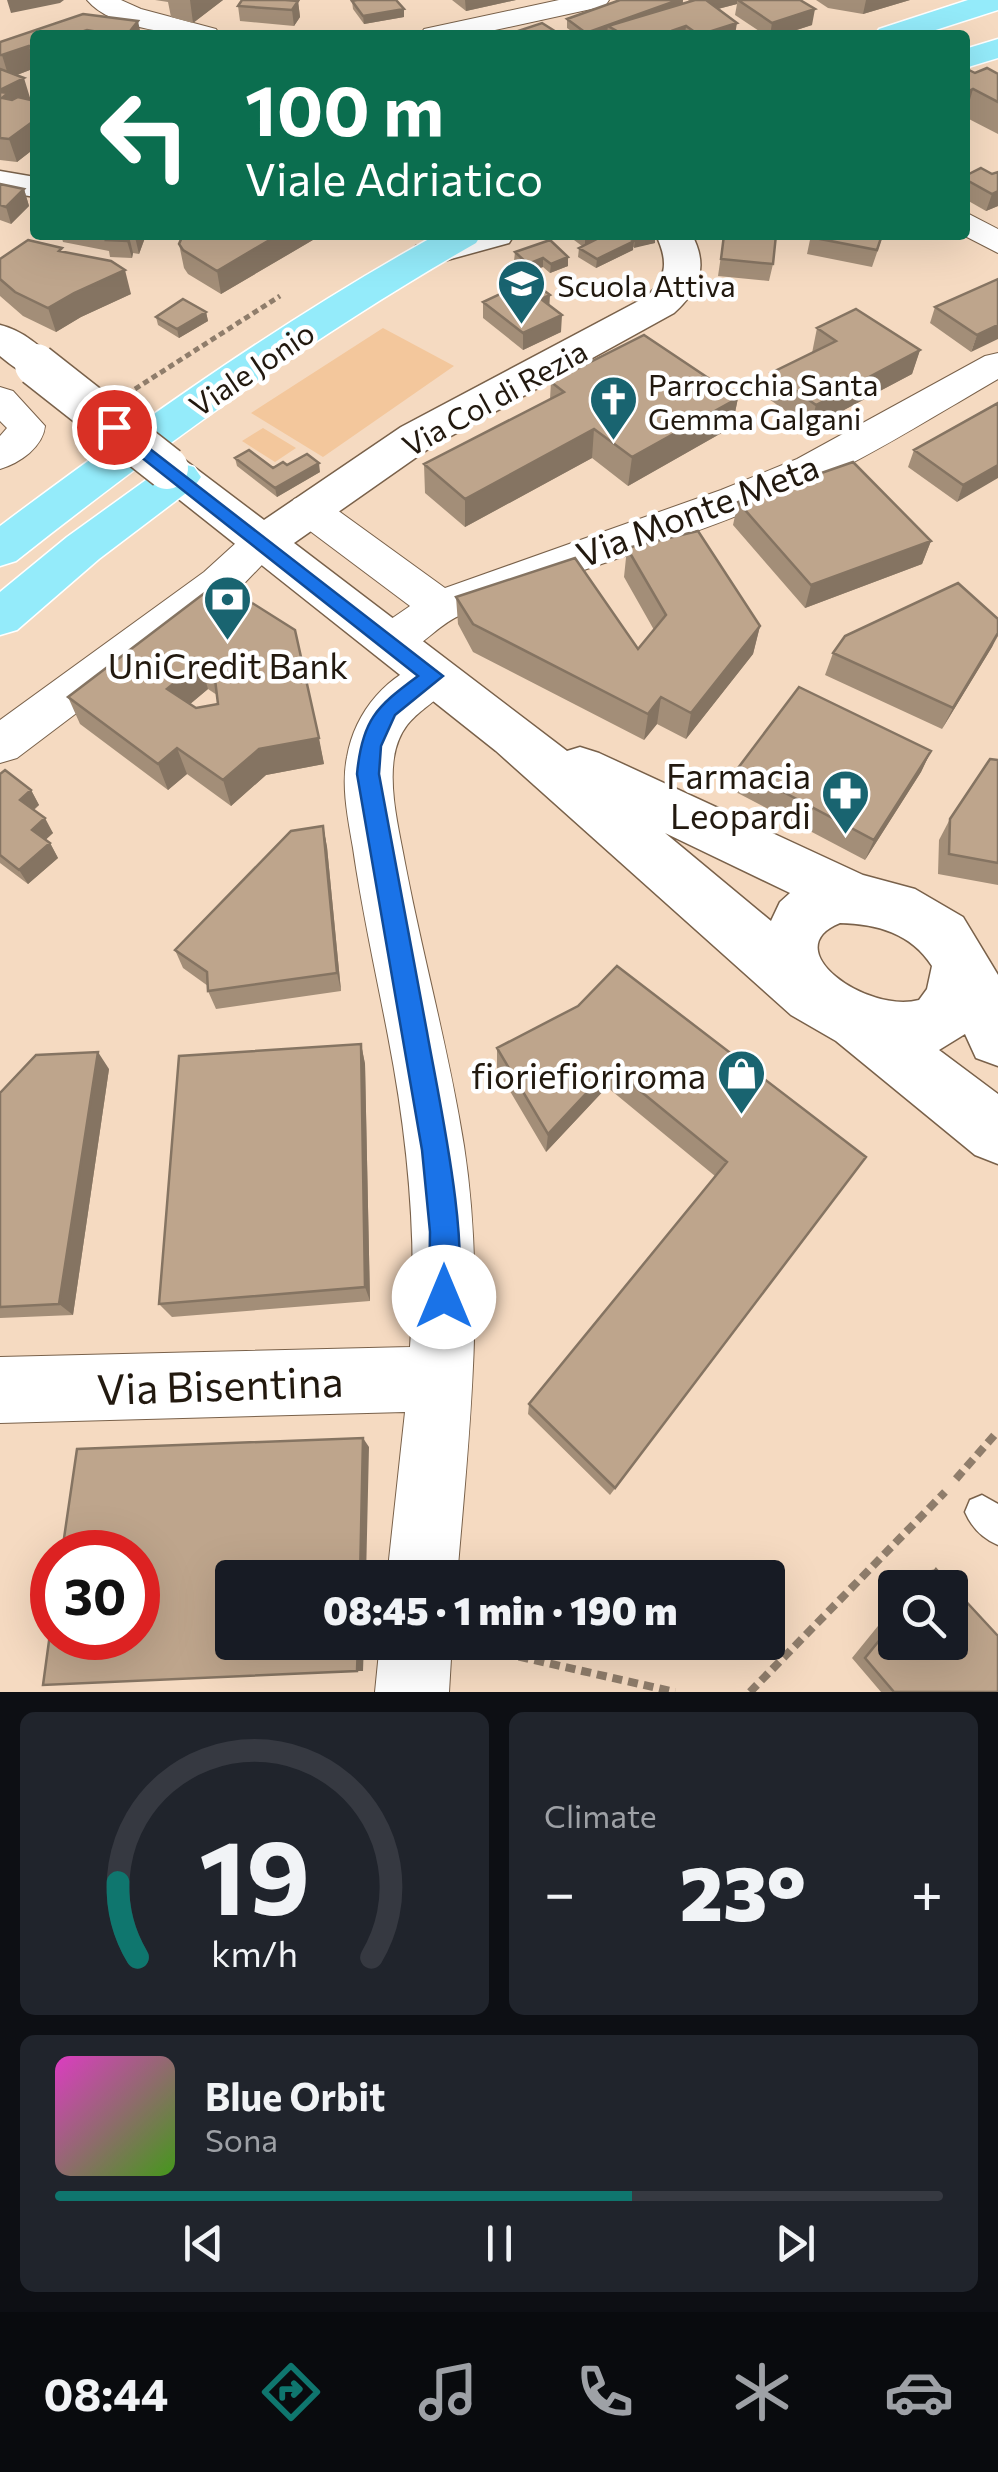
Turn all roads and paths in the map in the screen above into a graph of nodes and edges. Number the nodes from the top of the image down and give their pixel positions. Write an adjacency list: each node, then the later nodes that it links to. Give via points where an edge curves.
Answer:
1 (596, 0): 4 (street)
2 (998, 0): 6 (main road)
3 (101, 10): 5 (street)
4 (447, 28)
5 (185, 30)
6 (905, 30)
7 (998, 48): 8 (main road)
8 (970, 57)
9 (0, 181): 10 (street)
10 (30, 186)
11 (970, 225): 14 (street)
12 (676, 240): 20 (street, Via Col di Rezia, via 687,264 677,289 660,305 416,437)
13 (433, 241): 21 (main road, Viale Jonio, via 186,374); 23 (main road, Viale Jonio)
14 (998, 243)
15 (0, 337): 19 (street, bridge)
16 (998, 364): 24 (street, Via Monte Meta, via 780,482)
17 (0, 399): 18 (street, via 26,426)
18 (0, 456)
19 (173, 473): 22 (street); 25 (main road)
20 (308, 509): 22 (street, Via Col di Rezia); 24 (street)
21 (0, 510)
22 (263, 542): 26 (street); 29 (street, via 219,583)
23 (0, 550)
24 (440, 606): 26 (street, Via Monte Meta)
25 (0, 618)
26 (391, 642): 27 (street)
27 (433, 676): 28 (street); 36 (street, via 386,710 368,774 441,1196)
28 (514, 737): 30 (street); 32 (street)
29 (0, 744)
30 (855, 898): 31 (street, via 900,910); 32 (street, via 806,911 790,938)
31 (969, 949): 33 (street, via 950,1009 926,1027 898,1032); 34 (street)
32 (794, 976): 33 (street, via 813,999)
33 (856, 1023): 35 (street)
34 (998, 1038)
35 (998, 1132)
36 (439, 1379): 37 (street, Via Bisentina); 39 (street)
37 (0, 1390)
38 (922, 1518): 44 (path)
39 (424, 1560)
40 (415, 1660): 42 (street)
41 (536, 1660): 43 (path)
42 (412, 1692)
43 (675, 1692)
44 (750, 1692)

